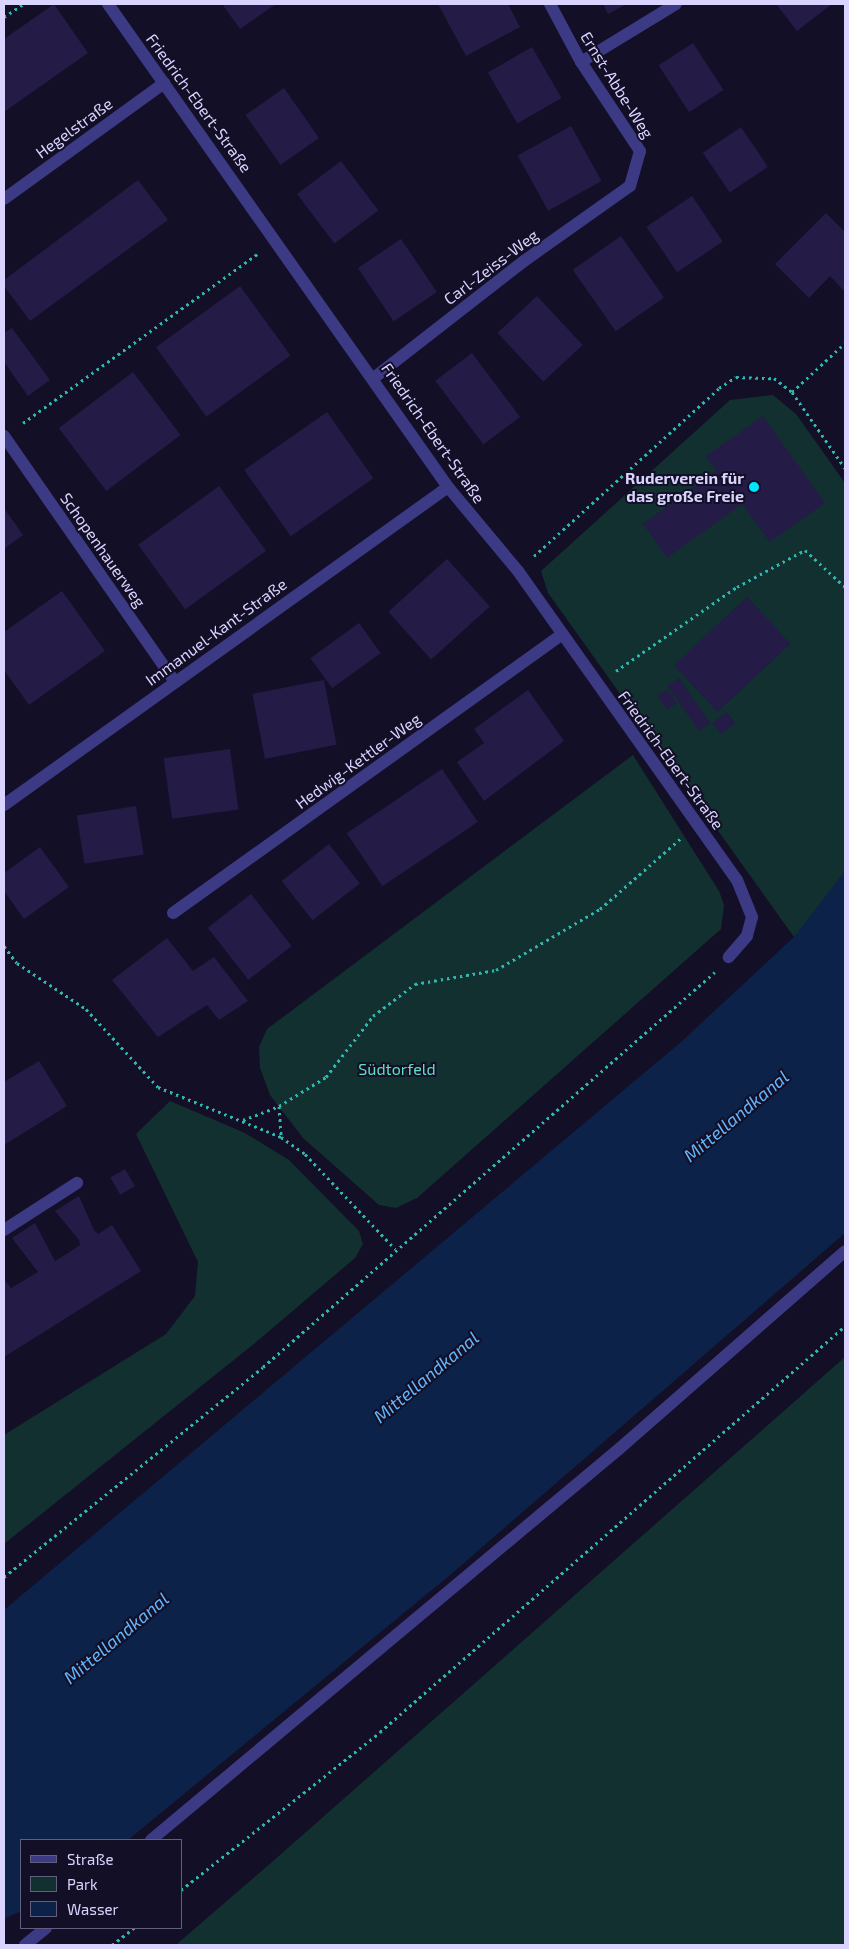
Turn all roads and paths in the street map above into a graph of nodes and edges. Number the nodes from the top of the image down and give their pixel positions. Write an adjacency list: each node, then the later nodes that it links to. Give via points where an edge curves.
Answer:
1 (23, 4): 5 (path)
2 (108, 4): 7 (street, Friedrich-Ebert-Straße)
3 (550, 4): 6 (street, Ernst-Abbe-Weg)
4 (676, 4): 6 (street)
5 (4, 17)
6 (581, 62): 8 (street, Ernst-Abbe-Weg, via 640,151)
7 (164, 83): 9 (street, Hegelstraße); 10 (street, Friedrich-Ebert-Straße)
8 (630, 186): 12 (street, Carl-Zeiss-Weg, via 524,261)
9 (4, 199)
10 (277, 240): 12 (street, Friedrich-Ebert-Straße); 14 (path)
11 (845, 343): 13 (path)
12 (375, 377): 16 (street, Friedrich-Ebert-Straße)
13 (792, 392): 15 (path); 17 (path, via 774,378 757,375 736,377 718,388)
14 (4, 436): 20 (street, Schopenhauerweg)
15 (845, 468)
16 (448, 486): 17 (street, Friedrich-Ebert-Straße); 20 (street, Immanuel-Kant-Straße)
17 (518, 572): 19 (street, Friedrich-Ebert-Straße)
18 (845, 587): 21 (path, via 805,550 736,587)
19 (562, 635): 21 (street, Friedrich-Ebert-Straße); 24 (street, Hedwig-Kettler-Weg)
20 (175, 682): 22 (street, Immanuel-Kant-Straße)
21 (597, 684): 23 (street, Friedrich-Ebert-Straße)
22 (4, 805)
23 (697, 824): 26 (street, Friedrich-Ebert-Straße, via 737,880 752,917 747,936); 27 (path, via 600,909 496,970 416,984 373,1016 326,1076)
24 (173, 914)
25 (4, 946): 28 (path, via 17,963 86,1009 158,1087)
26 (729, 957): 32 (path, via 703,984)
27 (279, 1106): 28 (path); 29 (path)
28 (243, 1120): 29 (path)
29 (281, 1137): 32 (path, via 315,1164)
30 (77, 1183): 31 (street)
31 (4, 1230)
32 (395, 1249): 35 (path, via 264,1368)
33 (845, 1251): 36 (street, via 619,1449)
34 (845, 1326): 37 (path, via 380,1732)
35 (4, 1577)
36 (152, 1839)
37 (182, 1889)
38 (45, 1929): 40 (street)
39 (133, 1929): 41 (path)
40 (25, 1945)
41 (112, 1945)

